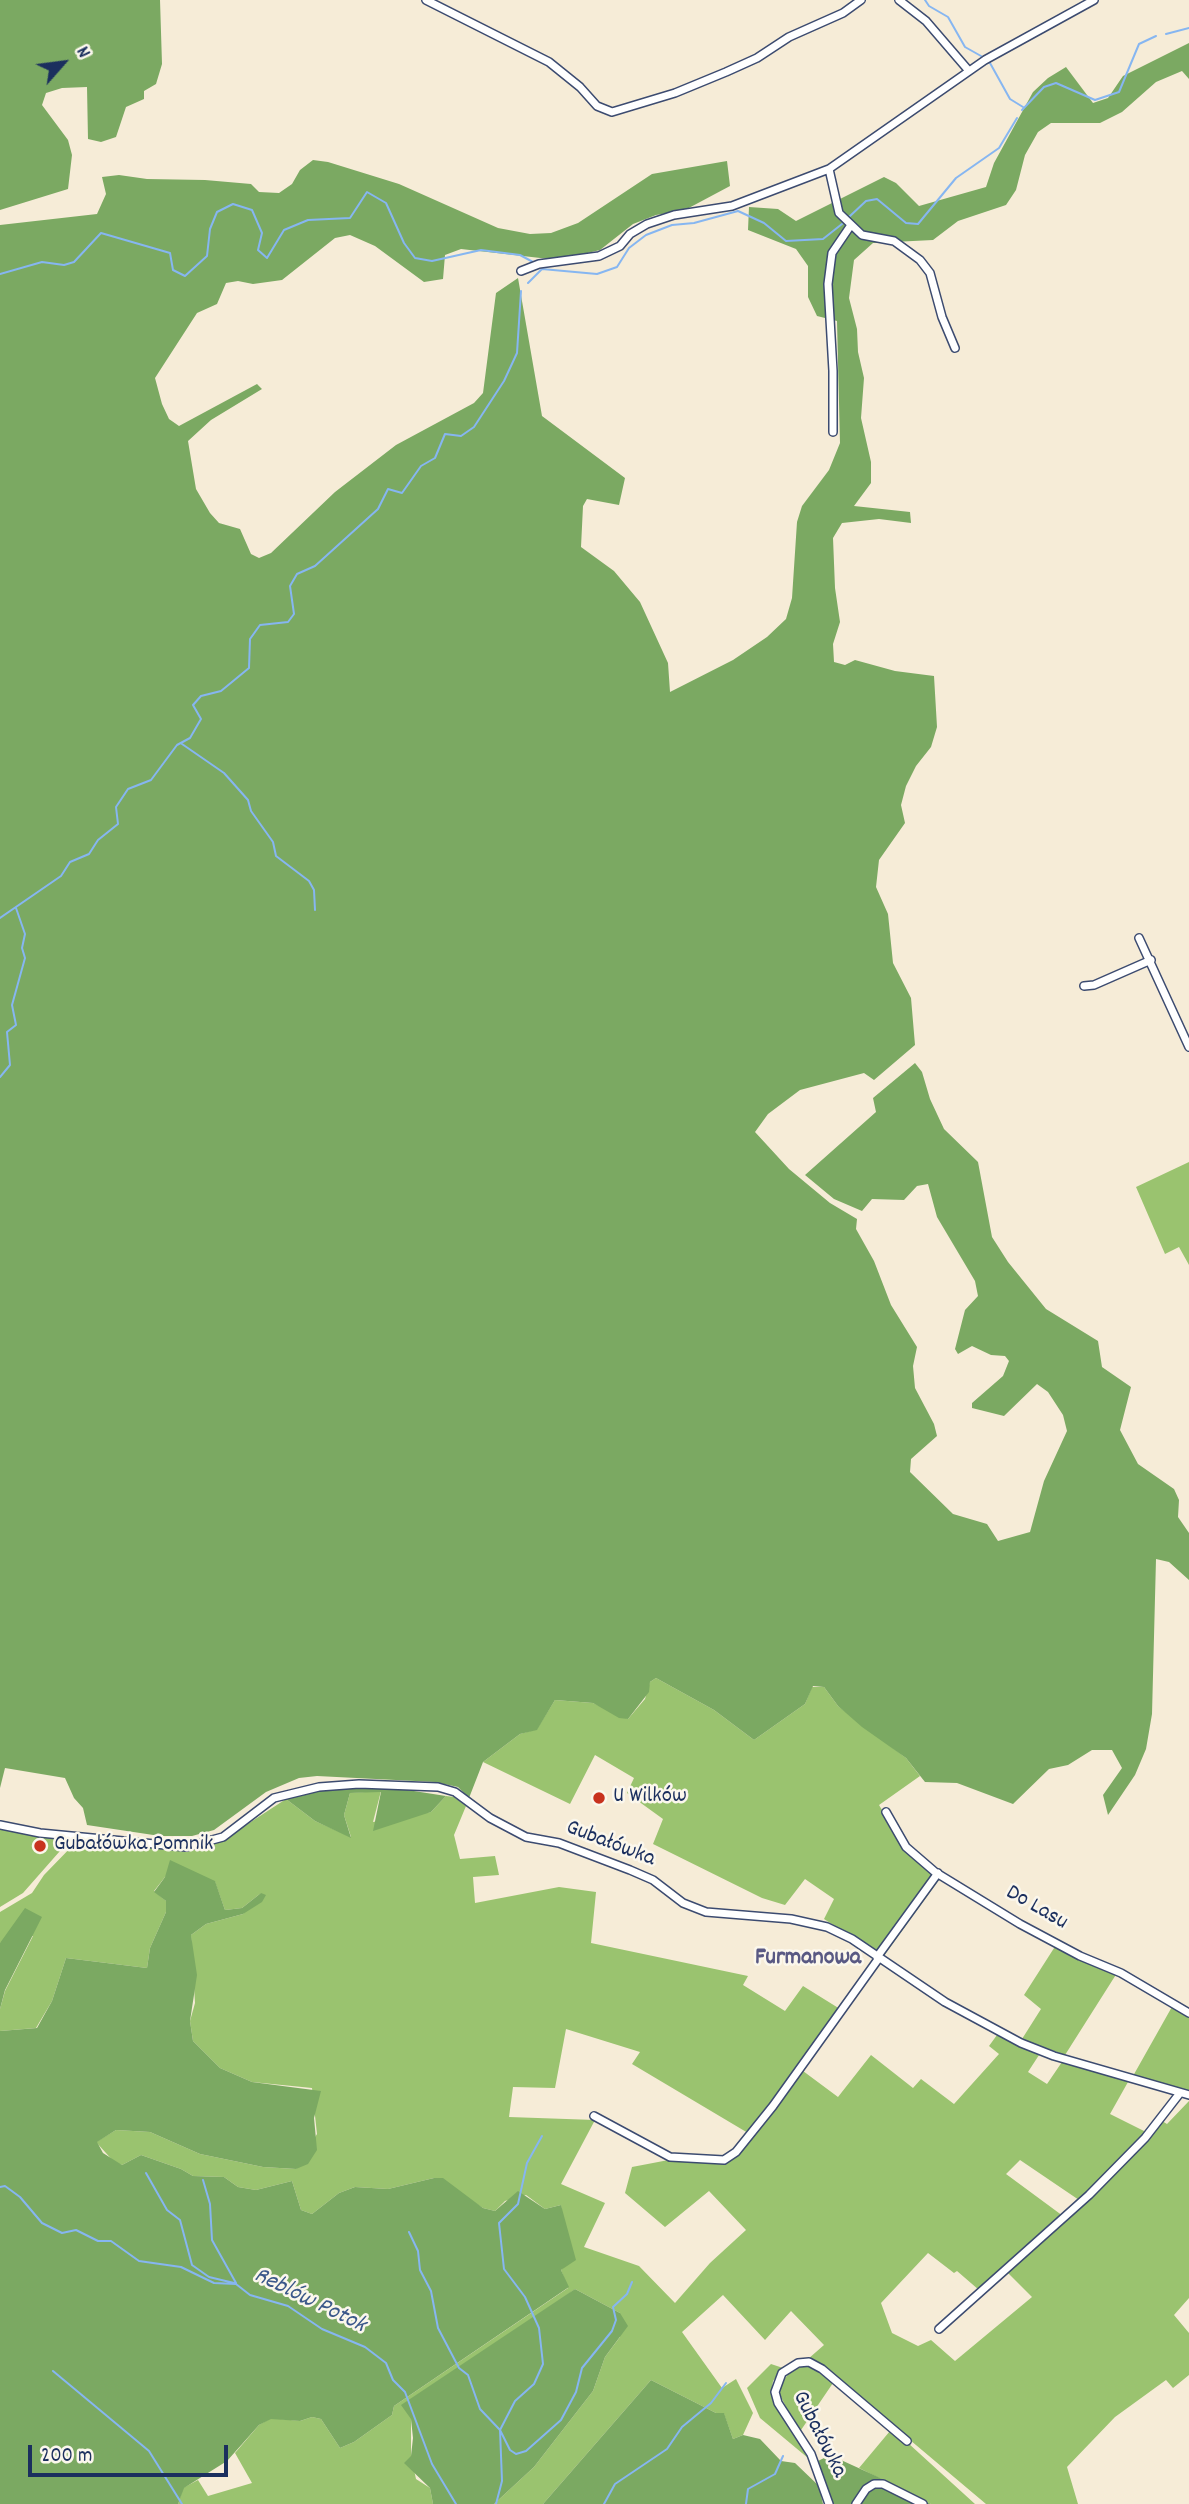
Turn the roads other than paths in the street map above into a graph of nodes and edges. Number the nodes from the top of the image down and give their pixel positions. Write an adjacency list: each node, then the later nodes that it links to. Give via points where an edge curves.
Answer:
1 (426, 0): 2 (street, via 549,62 597,106 612,112 737,68)
2 (861, 0)
3 (899, 0): 5 (street, via 926,21)
4 (1094, 0): 5 (street)
5 (969, 71): 6 (street)
6 (829, 169): 7 (street, via 839,213); 8 (street, via 732,206 647,224 599,256 539,264)
7 (852, 225): 9 (street, via 862,235 894,241 920,260 930,274); 10 (street, via 832,253 828,284)
8 (522, 271)
9 (955, 348)
10 (833, 432)
11 (1139, 938): 12 (street)
12 (1151, 960): 13 (street); 14 (street)
13 (1084, 986)
14 (1189, 1047)
15 (886, 1812): 17 (street, Do Lasu, via 906,1847)
16 (0, 1825): 18 (street, Gubałówka, via 186,1847 223,1836 274,1798 318,1787 438,1787 455,1792 526,1838 559,1843 630,1870 706,1912 791,1919 827,1927)
17 (938, 1873): 18 (street); 19 (street, Do Lasu, via 1020,1924 1121,1973)
18 (878, 1957): 20 (street, Gubałówka, via 945,2002 1021,2043); 21 (street, via 781,2096 736,2152 724,2160 670,2157)
19 (1189, 2013)
20 (1185, 2094): 22 (street, via 1089,2195)
21 (594, 2116)
22 (940, 2329)
23 (907, 2441): 24 (street, Gubałówka, via 815,2366 798,2363 782,2372 775,2392 778,2403 811,2454)
24 (829, 2504)
25 (856, 2504): 26 (street, Gubałówka, via 874,2484)
26 (923, 2504)

